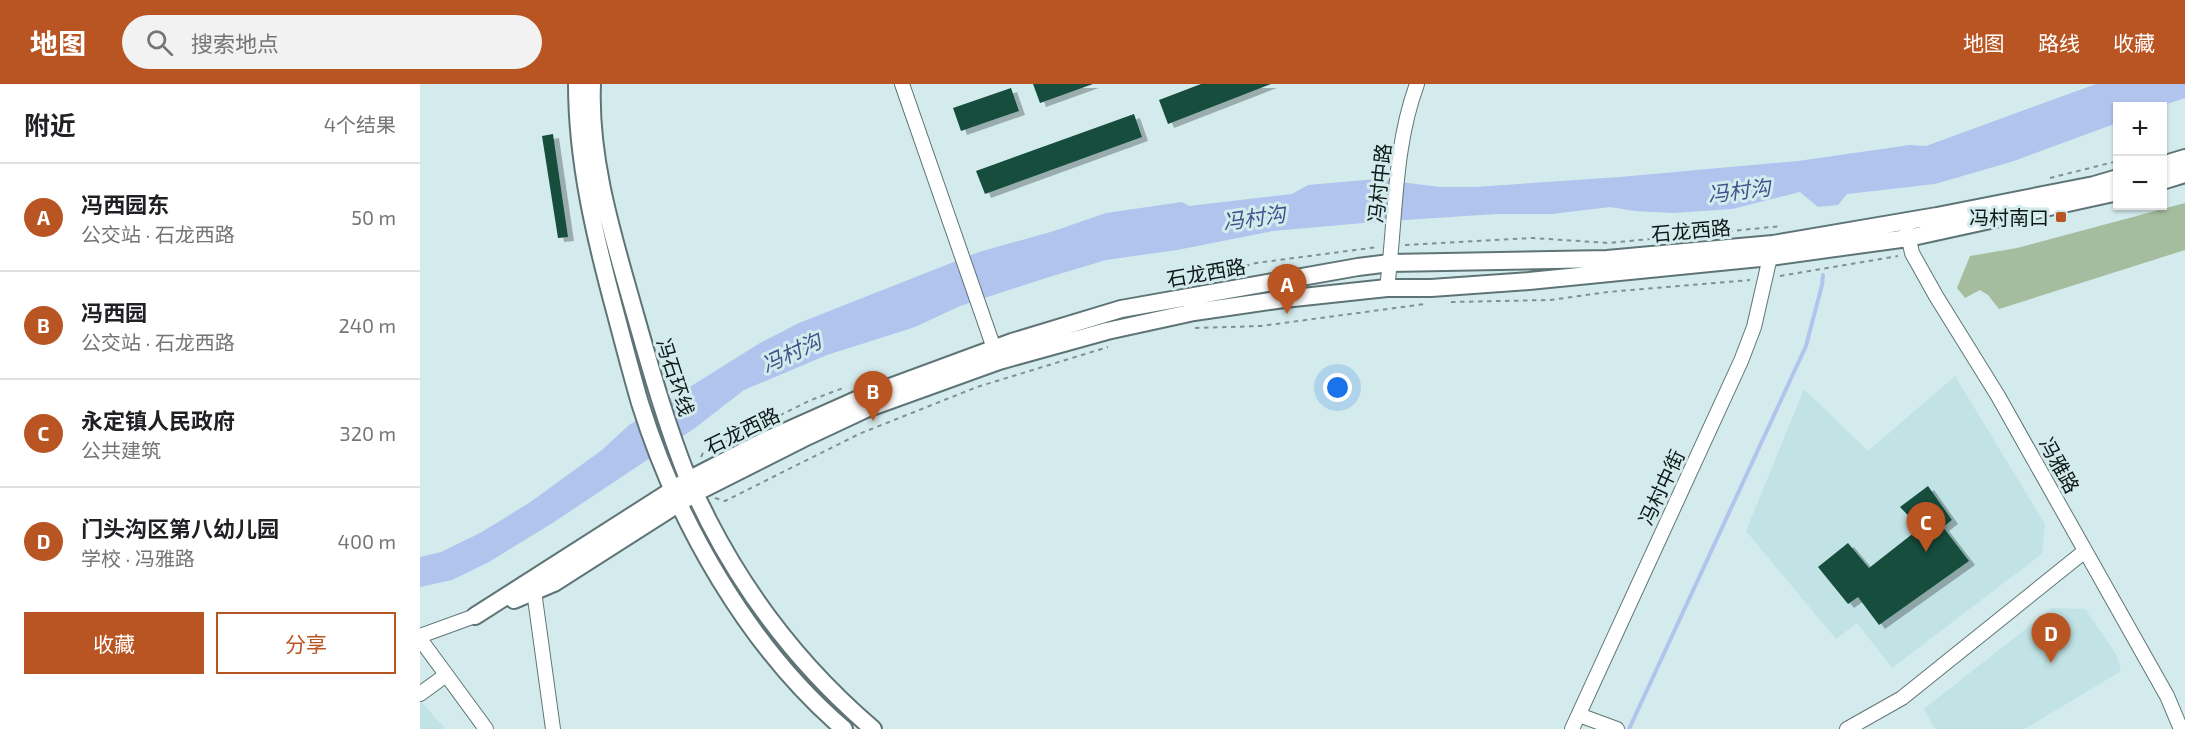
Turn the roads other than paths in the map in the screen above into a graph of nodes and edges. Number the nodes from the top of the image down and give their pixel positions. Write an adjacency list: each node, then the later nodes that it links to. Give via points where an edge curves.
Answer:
1 (577, 84): 17 (main road, 冯石环线, via 582,163 600,254 640,404)
2 (592, 84): 16 (main road, 冯石环线, via 594,128 607,209 657,393)
3 (902, 84): 15 (street)
4 (1418, 84): 13 (street, 冯村中路, via 1409,105 1397,172)
5 (2185, 159): 6 (main road)
6 (2167, 164)
7 (2185, 174): 9 (main road)
8 (2113, 179): 11 (main road, 石龙西路)
9 (2167, 180)
10 (2113, 193): 11 (main road, 石龙西路)
11 (1909, 237): 12 (main road, 石龙西路); 13 (main road, 石龙西路, via 1607,259); 18 (street, 冯雅路, via 1936,296 1998,396)
12 (1770, 257): 14 (main road, 石龙西路, via 1529,281); 24 (street, 冯村中街, via 1754,327 1741,361)
13 (1390, 263): 14 (street, 冯村中路); 15 (main road, 石龙西路, via 1121,309)
14 (1387, 288): 15 (main road, 石龙西路, via 1194,312)
15 (996, 355): 16 (main road, 石龙西路)
16 (692, 487): 17 (main road, 石龙西路); 29 (main road, 冯石环线, via 732,563 778,631 825,685)
17 (676, 497): 19 (main road, 石龙西路, via 554,583); 20 (main road, 石龙西路); 28 (main road, 冯石环线, via 757,634 802,688)
18 (2085, 551): 31 (street, via 1902,698); 32 (street, 冯雅路, via 2167,696)
19 (534, 591): 20 (main road, 石龙西路); 27 (street)
20 (475, 616): 21 (street, 石龙西路)
21 (420, 638): 22 (street)
22 (446, 675): 23 (street); 26 (street)
23 (420, 694)
24 (1579, 715): 25 (street); 30 (street, 冯村中街)
25 (1615, 728)
26 (486, 729)
27 (553, 729)
28 (844, 729)
29 (873, 729)
30 (1572, 729)
31 (1847, 729)
32 (2181, 729)

